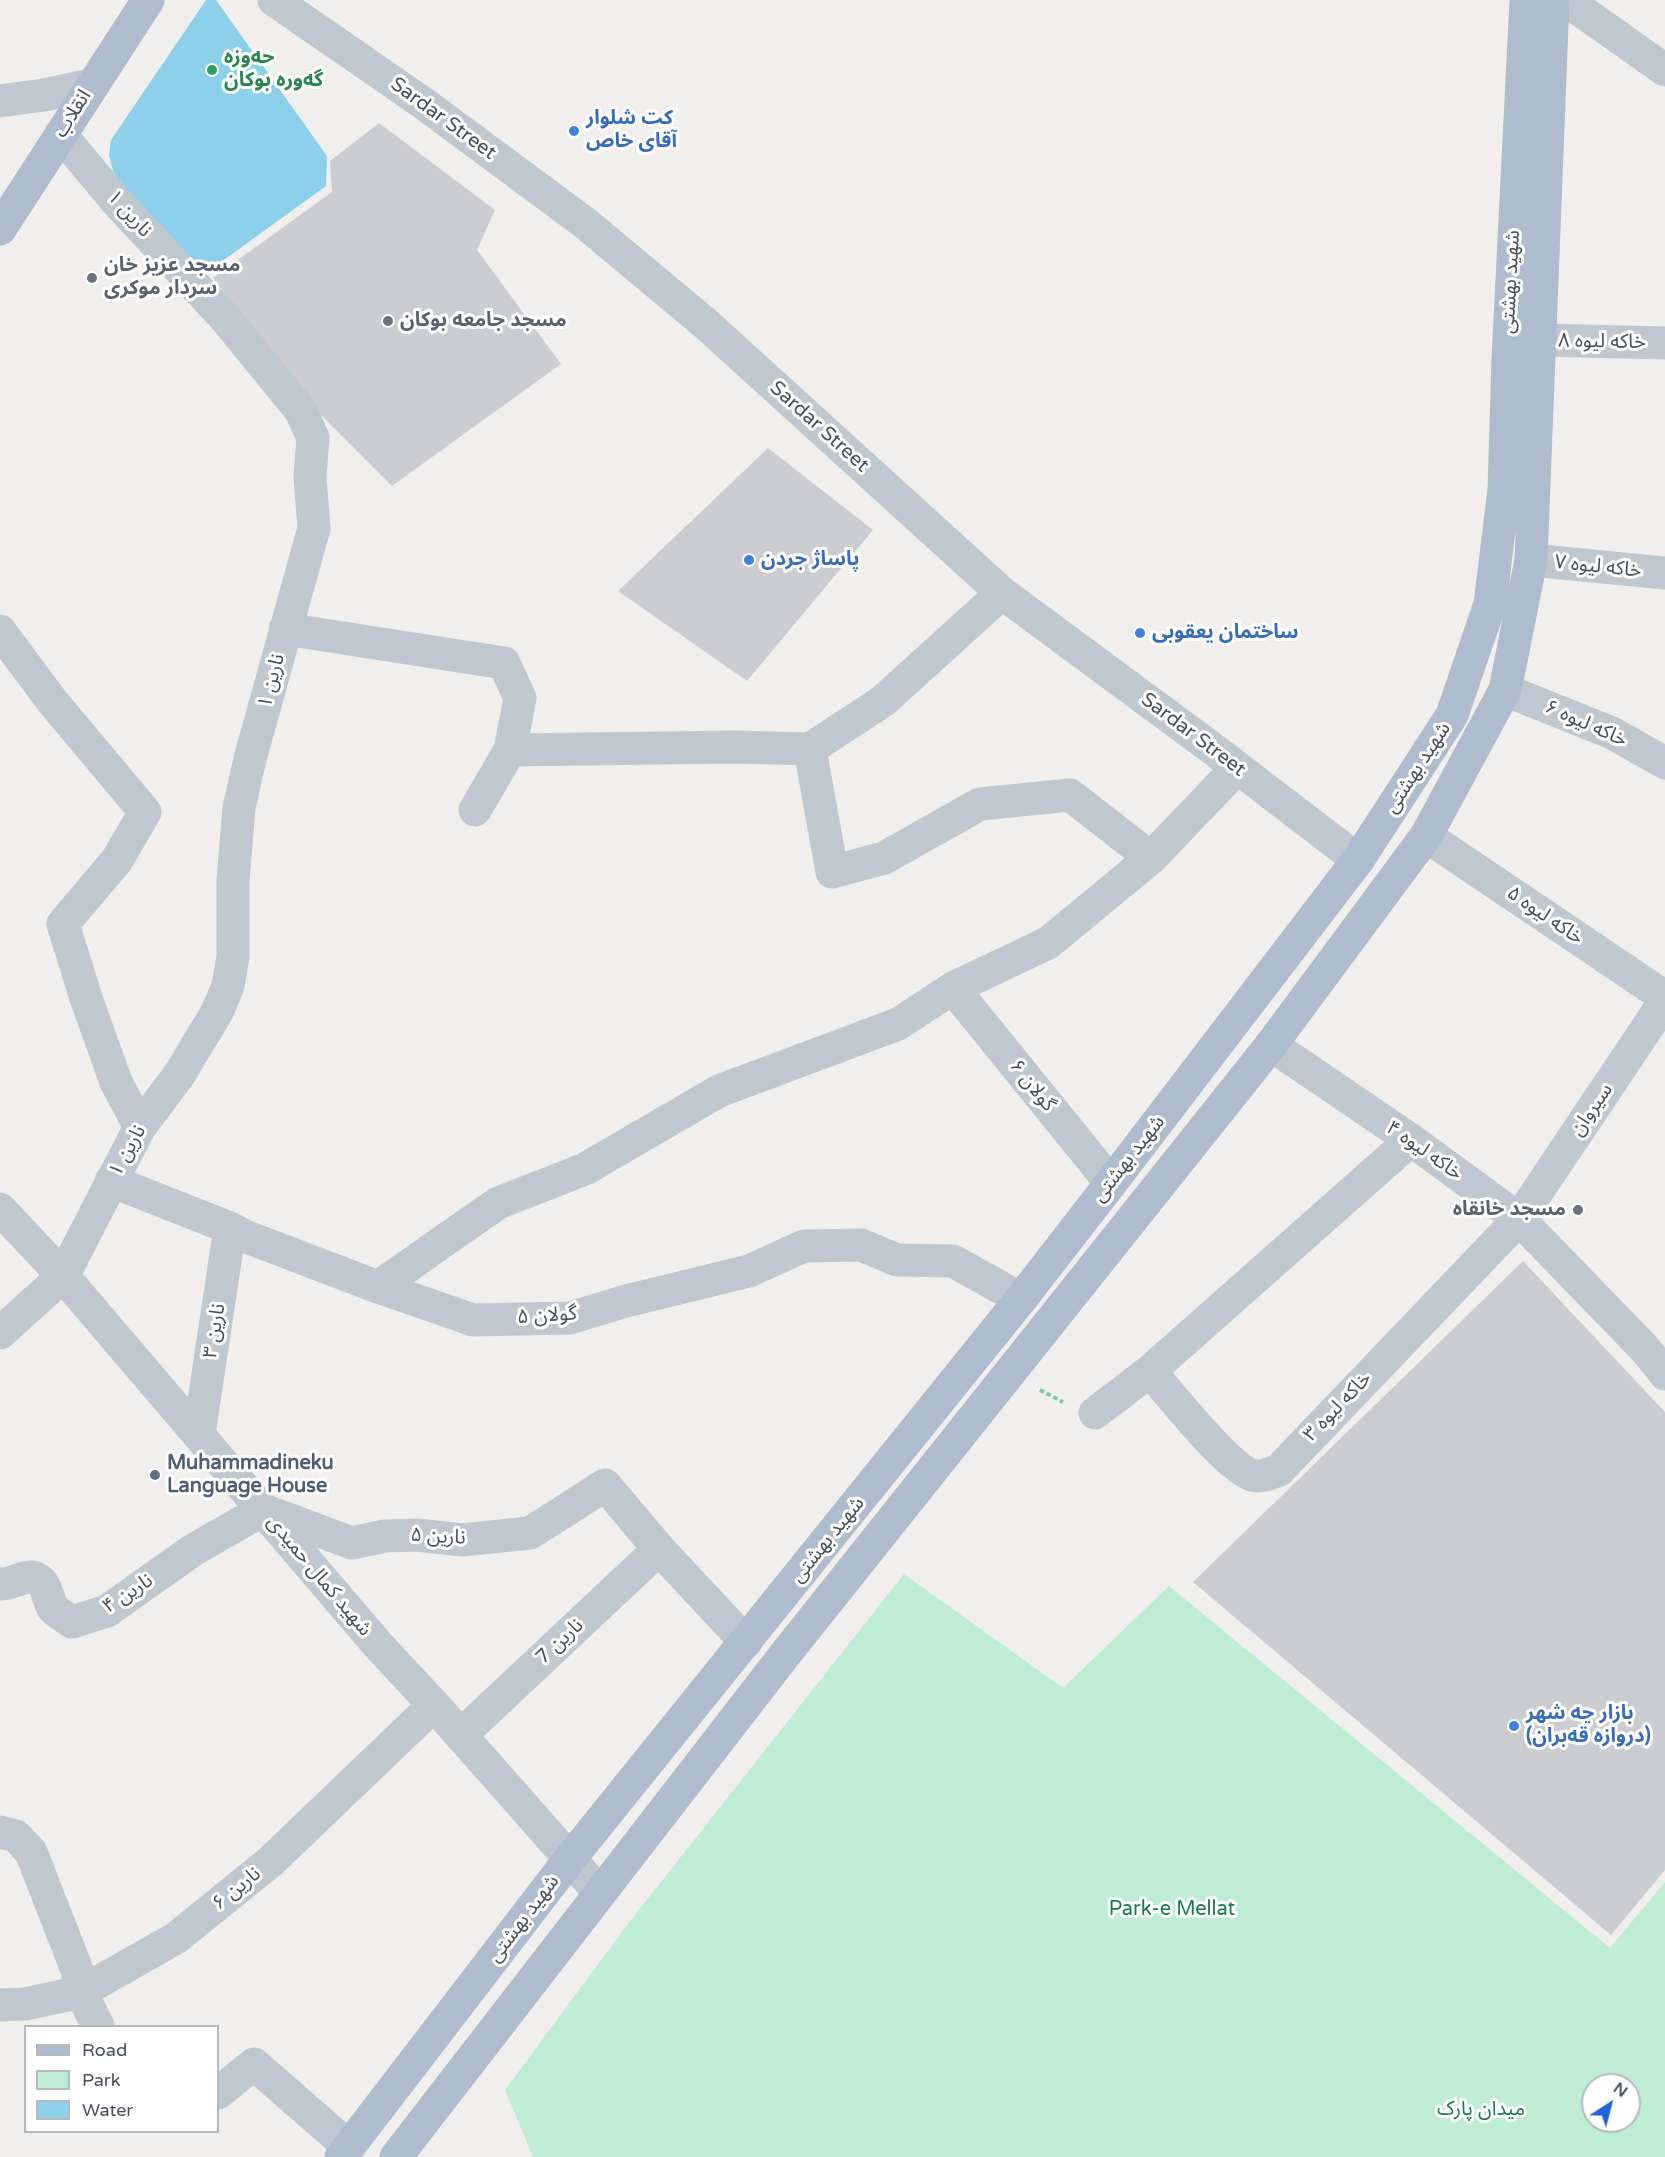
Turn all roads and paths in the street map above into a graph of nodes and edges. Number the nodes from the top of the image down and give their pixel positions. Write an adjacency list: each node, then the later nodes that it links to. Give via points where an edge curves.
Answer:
1 (148, 0): 7 (main road, انقلاب)
2 (274, 0): 15 (street, Sardar Street, via 423,103 585,223 706,324)
3 (1526, 0): 26 (main road, شهید بهشتی, via 1504,490 1490,604 1452,715)
4 (1553, 0): 11 (main road, شهید بهشتی)
5 (1566, 0): 6 (street)
6 (1665, 70)
7 (91, 85): 8 (street); 9 (main road, انقلاب)
8 (0, 101)
9 (61, 135): 10 (main road, انقلاب); 16 (street, نارین ۱, via 117,202 226,319 301,411 313,438 310,477 314,528)
10 (0, 229)
11 (1540, 340): 12 (street, خاکه لیوه ۸); 13 (main road, شهید بهشتی)
12 (1665, 343)
13 (1531, 560): 14 (street, خاکه لیوه ۷); 18 (main road, شهید بهشتی)
14 (1665, 573)
15 (1002, 593): 19 (street, via 884,701); 22 (street, Sardar Street)
16 (285, 629): 20 (street, via 504,663 520,698); 30 (street, نارین ۱, via 239,808 233,880 233,957 228,986 179,1075)
17 (0, 631): 30 (street, via 145,812 117,860 63,924 116,1082)
18 (1506, 690): 21 (street, خاکه لیوه ۶, via 1612,733); 24 (main road, شهید بهشتی)
19 (810, 749): 20 (street); 25 (street, via 832,872 884,858 980,804 1070,795)
20 (510, 750): 23 (street)
21 (1665, 763)
22 (1237, 768): 25 (street); 26 (street, Sardar Street)
23 (475, 810)
24 (1426, 836): 28 (street, خاکه لیوه ۵); 29 (main road, شهید بهشتی)
25 (1151, 858): 27 (street, via 1048,943)
26 (1358, 860): 33 (main road, شهید بهشتی)
27 (953, 988): 33 (street, گولان ۶); 38 (street, via 898,1024 719,1091 585,1169 498,1203)
28 (1665, 999): 35 (street, سیروان)
29 (1271, 1045): 31 (street, خاکه لیوه ۴); 53 (main road, شهید بهشتی)
30 (140, 1127): 32 (street, نارین ۱)
31 (1411, 1140): 35 (street, خاکه لیوه ۴); 41 (street)
32 (111, 1180): 36 (street, گولان ۵); 37 (street, نارین ۱)
33 (1111, 1183): 39 (main road, شهید بهشتی)
34 (0, 1209): 37 (street, شهید کمال حمیدی)
35 (1519, 1219): 41 (street, خاکه لیوه ۳, via 1279,1470 1267,1475 1253,1475 1232,1463); 42 (street, خاکه لیوه ۴)
36 (230, 1228): 38 (street, گولان ۵); 44 (street, نارین ۳)
37 (63, 1276): 40 (street); 44 (street, شهید کمال حمیدی)
38 (378, 1287): 39 (street, گولان ۵, via 473,1320 570,1318 749,1271 804,1246 861,1245 897,1260 953,1260)
39 (1021, 1299): 48 (main road, شهید بهشتی)
40 (0, 1333)
41 (1150, 1371): 43 (street)
42 (1665, 1374)
43 (1095, 1413)
44 (199, 1434): 45 (street, شهید کمال حمیدی)
45 (263, 1510): 46 (street, نارین ۵, via 352,1543 384,1536 417,1535 462,1540 530,1533 605,1485); 47 (street, نارین ۴, via 193,1550 107,1611 72,1622 53,1608 38,1579); 49 (street, شهید کمال حمیدی)
46 (659, 1549): 48 (street); 50 (street, نارین 7)
47 (0, 1584)
48 (746, 1642): 52 (main road, شهید بهشتی)
49 (434, 1705): 50 (street, شهید کمال حمیدی); 54 (street, نارین ۶, via 270,1862 176,1938)
50 (460, 1735): 52 (street, شهید کمال حمیدی)
51 (0, 1832): 54 (street, via 16,1836 31,1852 77,1970)
52 (569, 1860): 53 (street, شهید کمال حمیدی); 58 (main road, شهید بهشتی)
53 (600, 1893): 59 (main road, شهید بهشتی)
54 (81, 1992): 55 (street, نارین ۶); 56 (street)
55 (0, 2005)
56 (98, 2025)
57 (219, 2092): 58 (street, via 254,2064)
58 (345, 2152)
59 (396, 2157)

